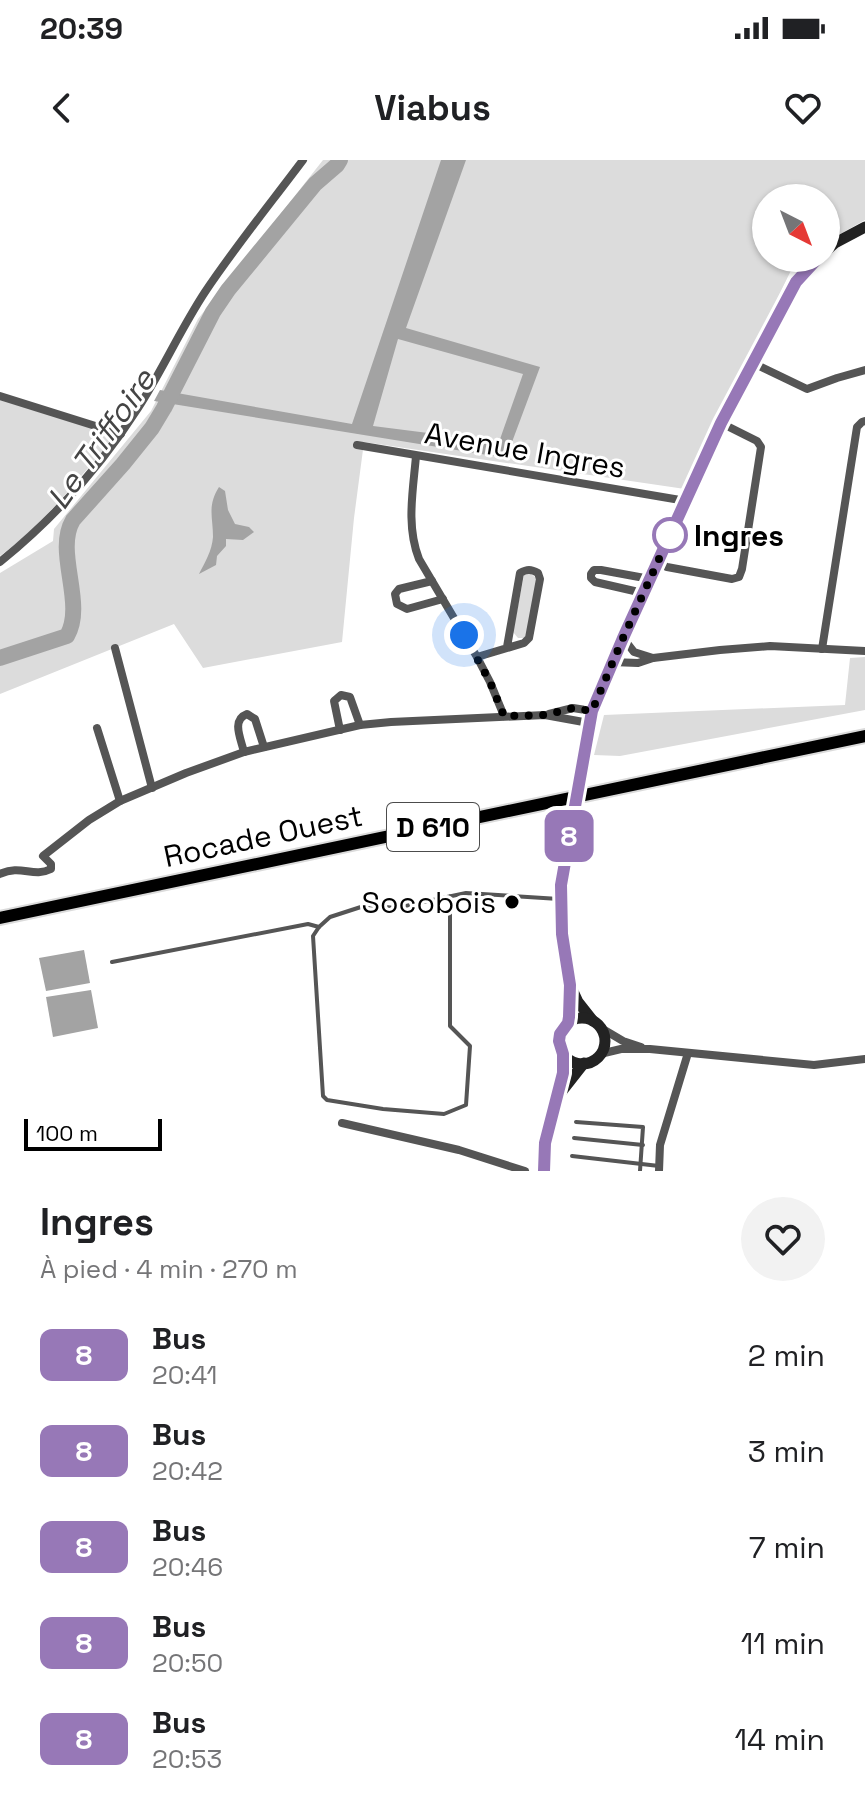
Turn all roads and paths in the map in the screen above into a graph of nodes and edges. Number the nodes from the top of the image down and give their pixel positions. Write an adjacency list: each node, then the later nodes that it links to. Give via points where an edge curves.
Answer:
1 (303, 160): 10 (street, via 205,293)
2 (865, 227): 3 (street)
3 (840, 240)
4 (805, 272): 5 (street)
5 (753, 363): 6 (street, via 807,389); 9 (street)
6 (865, 370)
7 (0, 396): 10 (street)
8 (865, 421): 23 (street, via 857,427)
9 (721, 423): 13 (street); 15 (street, via 761,447 739,577)
10 (121, 434): 14 (street, via 55,511)
11 (357, 445): 12 (street, Avenue Ingres)
12 (416, 456): 13 (street, Avenue Ingres); 17 (street, via 413,544)
13 (686, 501): 15 (street)
14 (0, 562)
15 (657, 563): 16 (street)
16 (650, 579): 18 (street); 18 (street, via 601,570 591,574 595,582)
17 (432, 581): 19 (street); 19 (street, via 399,589 397,604 407,609)
18 (643, 593): 20 (street)
19 (443, 599): 25 (street)
20 (623, 638): 26 (street, via 634,652); 27 (street)
21 (507, 647): 21 (street, via 529,638 540,579 533,570 520,573); 25 (street)
22 (115, 648): 36 (street)
23 (822, 649): 24 (street); 26 (street, via 770,646)
24 (865, 651)
25 (477, 657): 28 (street)
26 (653, 658): 27 (street)
27 (612, 662): 29 (street)
28 (504, 716): 29 (street, via 573,708); 30 (street)
29 (591, 717): 40 (street, bridge)
30 (360, 725): 32 (street); 32 (street, via 350,697 341,695 334,701)
31 (97, 728): 37 (street)
32 (340, 730): 34 (street)
33 (865, 736): 41 (main road, Rocade Ouest / D 610)
34 (264, 747): 35 (street); 35 (street, via 255,719 247,714 238,721)
35 (244, 752): 36 (street)
36 (152, 788): 37 (street)
37 (120, 801): 38 (street, via 43,856 51,864 47,872 17,868)
38 (0, 874)
39 (450, 896): 40 (lane); 42 (lane, via 395,908 367,905 330,917); 42 (lane, via 450,1026 470,1046 466,1105 444,1114 383,1109 323,1096 313,936)
40 (561, 900): 44 (street)
41 (0, 918)
42 (319, 927): 43 (lane, via 308,924)
43 (112, 962)
44 (570, 985): 45 (street); 46 (street)
45 (568, 1023): 46 (street, via 580,1018); 49 (street, via 560,1034)
46 (597, 1024): 47 (street, via 623,1041); 50 (street, via 605,1041)
47 (650, 1049): 48 (street); 50 (street)
48 (688, 1053): 51 (street, via 814,1065); 60 (street, via 660,1145)
49 (563, 1054): 52 (street); 53 (street)
50 (600, 1054): 52 (street)
51 (865, 1059)
52 (584, 1063): 53 (street)
53 (557, 1098): 62 (street)
54 (576, 1122): 57 (lane, via 643,1127)
55 (342, 1123): 61 (street)
56 (574, 1138): 57 (lane)
57 (643, 1145): 59 (lane)
58 (572, 1156): 59 (lane)
59 (641, 1164): 60 (lane); 63 (lane)
60 (659, 1168)
61 (525, 1171)
62 (544, 1171)
63 (640, 1171)

